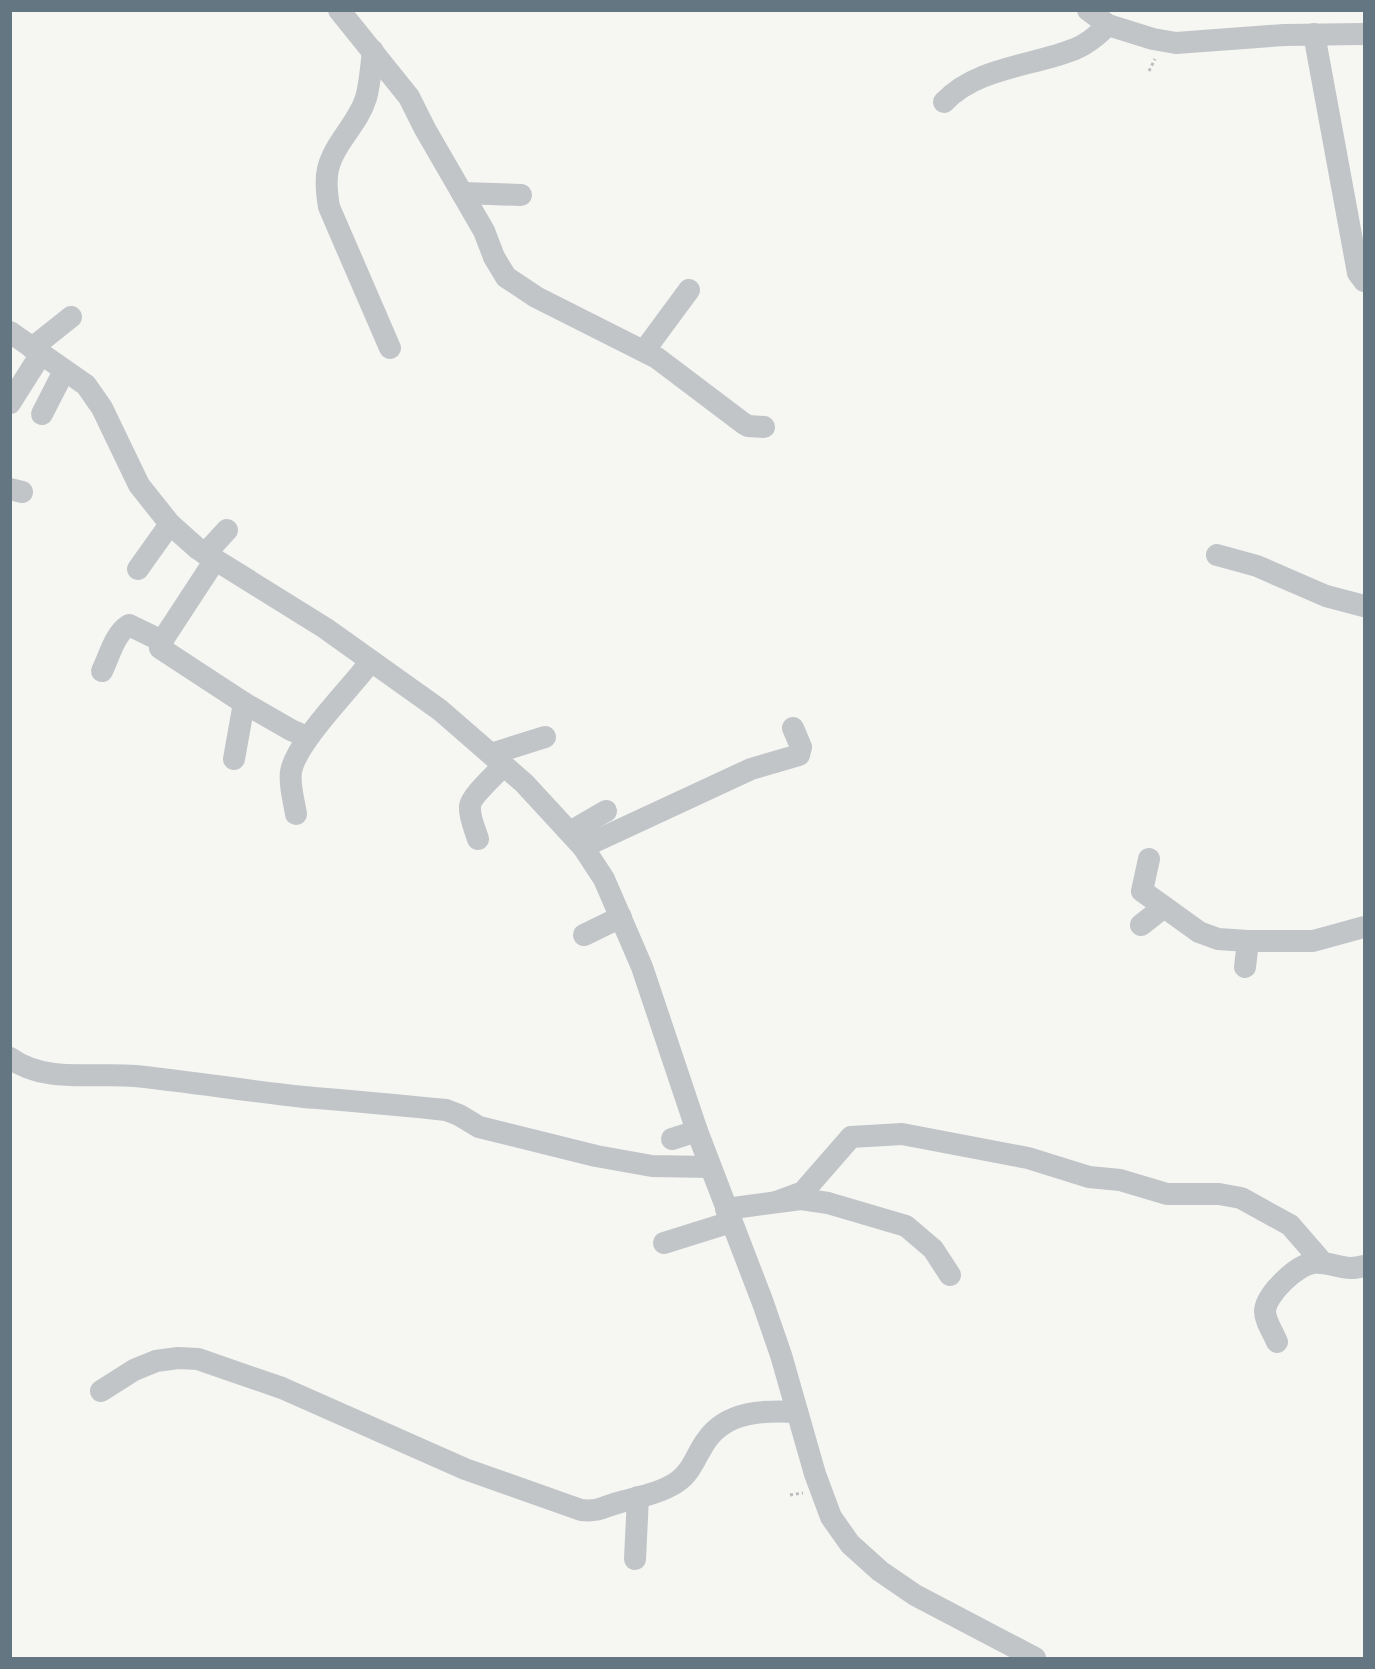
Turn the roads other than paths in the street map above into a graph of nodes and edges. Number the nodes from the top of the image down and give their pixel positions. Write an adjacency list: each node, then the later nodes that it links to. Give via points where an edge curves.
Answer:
1 (339, 10): 6 (street)
2 (1088, 10): 3 (street)
3 (1108, 25): 4 (street, via 1176,43); 7 (street, via 1076,49 976,79)
4 (1314, 34): 5 (street); 10 (street, via 1358,273)
5 (1365, 34)
6 (373, 51): 8 (street, via 409,97); 14 (street, via 366,99 327,170 327,189 329,207)
7 (944, 102)
8 (462, 193): 9 (street); 16 (street, via 506,278)
9 (521, 195)
10 (1365, 281)
11 (689, 290): 16 (street)
12 (71, 317): 15 (street)
13 (10, 332): 15 (street)
14 (390, 348)
15 (36, 351): 17 (street); 18 (street)
16 (644, 351): 20 (street, via 743,423)
17 (64, 371): 19 (street); 21 (street, via 93,393 139,485)
18 (10, 403)
19 (42, 414)
20 (764, 427)
21 (170, 524): 24 (street); 25 (street)
22 (227, 530): 24 (street)
23 (1217, 555): 26 (street, via 1257,566 1326,596)
24 (210, 557): 27 (street); 28 (street, via 325,628)
25 (138, 568)
26 (1365, 606)
27 (162, 641): 29 (street, via 129,625 118,637); 30 (street, via 164,652)
28 (371, 662): 32 (street); 35 (street, via 440,710)
29 (102, 671)
30 (244, 703): 32 (street); 34 (street)
31 (793, 729): 39 (street, via 801,747 798,755 751,769)
32 (308, 737): 37 (street, via 291,772)
33 (545, 737): 35 (street)
34 (234, 759)
35 (497, 760): 38 (street, via 471,801); 39 (street)
36 (606, 811): 39 (street)
37 (296, 814)
38 (478, 839)
39 (576, 839): 42 (street, via 604,879)
40 (1149, 859): 41 (street, via 1142,891)
41 (1164, 907): 43 (street); 46 (street, via 1199,932 1218,939)
42 (621, 917): 45 (street); 49 (street, via 642,967)
43 (1141, 925)
44 (1365, 927): 46 (street, via 1313,941)
45 (584, 935)
46 (1248, 941): 47 (street)
47 (1245, 967)
48 (10, 1058): 51 (street, via 40,1072 126,1075 446,1110 479,1127 596,1156 652,1166)
49 (697, 1131): 50 (street); 51 (street)
50 (672, 1139)
51 (710, 1167): 53 (street)
52 (776, 1202): 53 (street); 55 (street, via 803,1192 851,1137 902,1134 1028,1158 1089,1177 1120,1180 1167,1194 1241,1198 1290,1225); 57 (street, via 801,1199 828,1203 906,1226 933,1249)
53 (728, 1216): 54 (street); 60 (street, via 763,1303)
54 (664, 1243)
55 (1323, 1263): 56 (street); 58 (street, via 1301,1267 1268,1299 1266,1318)
56 (1365, 1266)
57 (950, 1275)
58 (1277, 1342)
59 (101, 1391): 61 (street, via 156,1361 198,1359 292,1392 465,1469 581,1510 595,1511)
60 (797, 1412): 61 (street, via 761,1411 732,1419 715,1429 678,1481); 63 (street, via 831,1517 865,1560 915,1595)
61 (638, 1497): 62 (street)
62 (635, 1559)
63 (1035, 1659)

